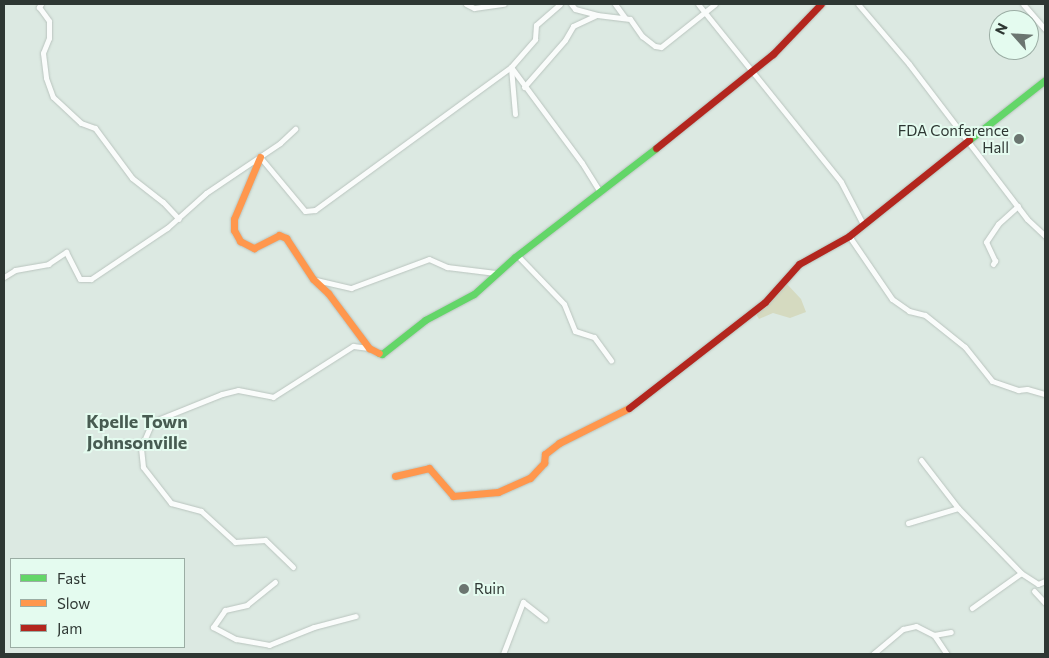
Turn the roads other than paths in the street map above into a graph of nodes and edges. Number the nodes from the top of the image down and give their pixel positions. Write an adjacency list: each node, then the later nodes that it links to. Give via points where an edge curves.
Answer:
1 (42, 4): 26 (street, via 39,6 49,21 49,38 43,53 46,78 53,97 81,123 95,128 132,178)
2 (466, 4): 3 (street, via 474,8)
3 (504, 4)
4 (560, 4): 16 (street, via 536,25 535,39)
5 (570, 4): 13 (street, via 575,9)
6 (615, 4): 14 (street)
7 (698, 4): 12 (street)
8 (715, 4): 12 (street)
9 (821, 4): 17 (street, via 772,54)
10 (858, 4): 22 (street)
11 (1023, 4): 15 (street)
12 (704, 11): 14 (street, via 661,46 655,46 630,19); 17 (street)
13 (597, 15): 14 (street); 19 (street, via 574,26 566,40)
14 (624, 18)
15 (1045, 29)
16 (511, 67): 19 (street); 20 (street); 23 (street, via 315,210 305,211)
17 (751, 70): 24 (street); 27 (street, via 841,182)
18 (1045, 80): 22 (street, via 980,135)
19 (524, 87): 24 (street)
20 (515, 114)
21 (295, 129): 23 (street)
22 (968, 140): 25 (street); 27 (street)
23 (260, 157): 26 (street, via 206,193); 34 (street, via 234,219 234,230 240,240 254,248 279,235 286,238)
24 (600, 192): 30 (street)
25 (1018, 206): 29 (street); 31 (street, via 998,224 986,242)
26 (179, 219): 33 (street, via 91,279 80,279 66,252 48,264 15,270)
27 (863, 224): 28 (street)
28 (849, 236): 37 (street, via 892,299 909,311 925,315 965,347 992,381 1018,390); 39 (street, via 799,264 765,302 712,348 627,410 560,443 545,454 544,463 533,474 516,485 498,492 453,496 430,468)
29 (1045, 236)
30 (517, 255): 32 (street); 36 (street, via 564,304 575,331 594,337)
31 (994, 264)
32 (496, 273): 34 (street, via 447,267 429,259 352,288); 35 (street, via 474,294 414,327 382,354)
33 (4, 277)
34 (313, 279): 35 (street, via 328,293)
35 (369, 348): 42 (street, via 353,346 273,397 238,390 152,422 141,448 143,467 171,503 201,512 235,542 265,540)
36 (611, 360)
37 (1045, 394)
38 (921, 460): 40 (street)
39 (394, 476)
40 (958, 508): 41 (street); 43 (street)
41 (908, 523)
42 (293, 567)
43 (1021, 573): 44 (street, via 1038,584); 48 (street)
44 (1045, 581)
45 (275, 582): 49 (street, via 247,605 226,610 213,626 236,638 269,645 314,627)
46 (1034, 591): 47 (street)
47 (1045, 603)
48 (972, 608)
49 (356, 616)
50 (546, 619): 53 (street, via 523,602)
51 (951, 632): 52 (street)
52 (934, 635): 54 (street, via 916,626 903,629); 55 (street)
53 (503, 654)
54 (873, 654)
55 (947, 654)

